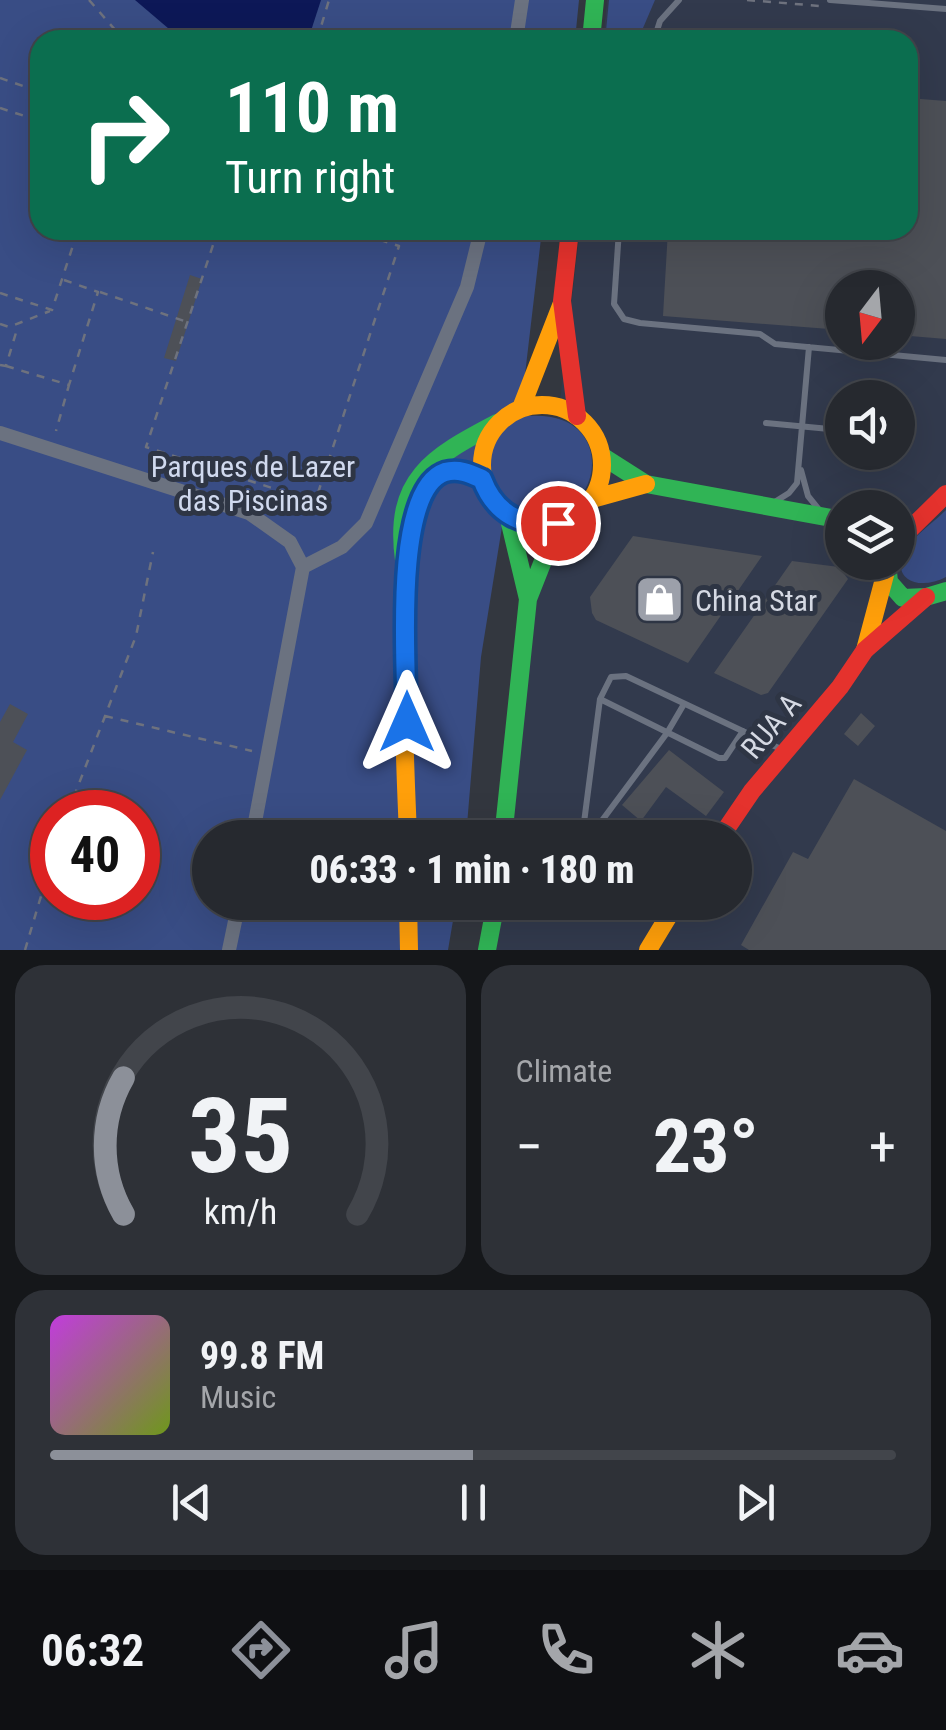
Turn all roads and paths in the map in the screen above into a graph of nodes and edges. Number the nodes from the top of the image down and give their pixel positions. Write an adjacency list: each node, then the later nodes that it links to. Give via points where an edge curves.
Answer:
1 (90, 0): 8 (path)
2 (329, 0): 9 (path)
3 (522, 0): 10 (street)
4 (596, 0): 11 (street)
5 (680, 0): 12 (lane)
6 (830, 0): 7 (lane)
7 (946, 9)
8 (115, 30)
9 (319, 30)
10 (517, 30)
11 (592, 30)
12 (657, 30)
13 (0, 78): 14 (path)
14 (30, 88)
15 (0, 108): 16 (path)
16 (30, 118)
17 (75, 240): 23 (path)
18 (215, 240): 28 (path)
19 (381, 240): 28 (path, via 400,246 314,502 146,447)
20 (479, 240): 57 (street, via 467,287 366,523 342,547)
21 (569, 240): 26 (street)
22 (618, 240): 31 (lane, via 614,304 624,318 760,334 774,344)
23 (62, 279): 24 (path); 27 (path)
24 (98, 292): 28 (path); 35 (path)
25 (0, 293): 27 (path)
26 (562, 301): 36 (street); 37 (street)
27 (52, 310): 29 (path)
28 (186, 322)
29 (18, 323): 30 (path); 34 (path)
30 (0, 324)
31 (808, 347): 32 (lane); 40 (lane)
32 (946, 360)
33 (0, 365): 34 (path)
34 (6, 366): 35 (path)
35 (69, 385): 42 (path)
36 (521, 408): 37 (street, via 550,405); 39 (street)
37 (577, 416): 44 (street)
38 (766, 423): 40 (lane)
39 (497, 424): 46 (street, via 483,449); 58 (street, via 440,454 412,484 398,534)
40 (802, 426): 41 (lane); 45 (lane)
41 (825, 428)
42 (56, 431)
43 (0, 433): 57 (street, via 249,514 290,542)
44 (602, 456): 47 (street); 49 (street)
45 (800, 469): 50 (lane, via 789,493); 51 (lane, via 808,496)
46 (482, 479): 52 (street); 58 (street, via 462,471 432,481 412,524)
47 (646, 484): 49 (street); 50 (street)
48 (946, 494): 54 (street)
49 (592, 499): 55 (street)
50 (764, 506): 53 (street)
51 (825, 510)
52 (508, 515): 55 (street, via 541,526); 63 (street)
53 (825, 516)
54 (915, 517)
55 (558, 523): 63 (street)
56 (154, 552): 67 (path, via 136,636)
57 (303, 568): 71 (street)
58 (406, 569): 74 (street)
59 (883, 580): 64 (street, RUA A)
60 (889, 580): 62 (street, via 903,598)
61 (946, 591): 62 (street)
62 (926, 597): 64 (street, RUA A)
63 (528, 599): 75 (street)
64 (865, 650): 70 (street, RUA A)
65 (600, 699): 66 (lane, via 618,675); 69 (lane); 76 (lane)
66 (684, 704): 68 (lane); 69 (lane)
67 (105, 716): 71 (path); 72 (path)
68 (743, 731): 69 (lane, via 725,758); 70 (lane)
69 (667, 732): 77 (lane)
70 (786, 751): 78 (street, RUA A)
71 (268, 755): 73 (street)
72 (76, 790)
73 (255, 820)
74 (408, 820)
75 (505, 820)
76 (587, 820)
77 (599, 820)
78 (732, 820)
79 (34, 920): 84 (path)
80 (235, 920): 85 (street)
81 (408, 920): 86 (street)
82 (493, 920): 87 (street)
83 (666, 920): 88 (street)
84 (25, 950)
85 (229, 950)
86 (409, 950)
87 (487, 950)
88 (648, 950)

